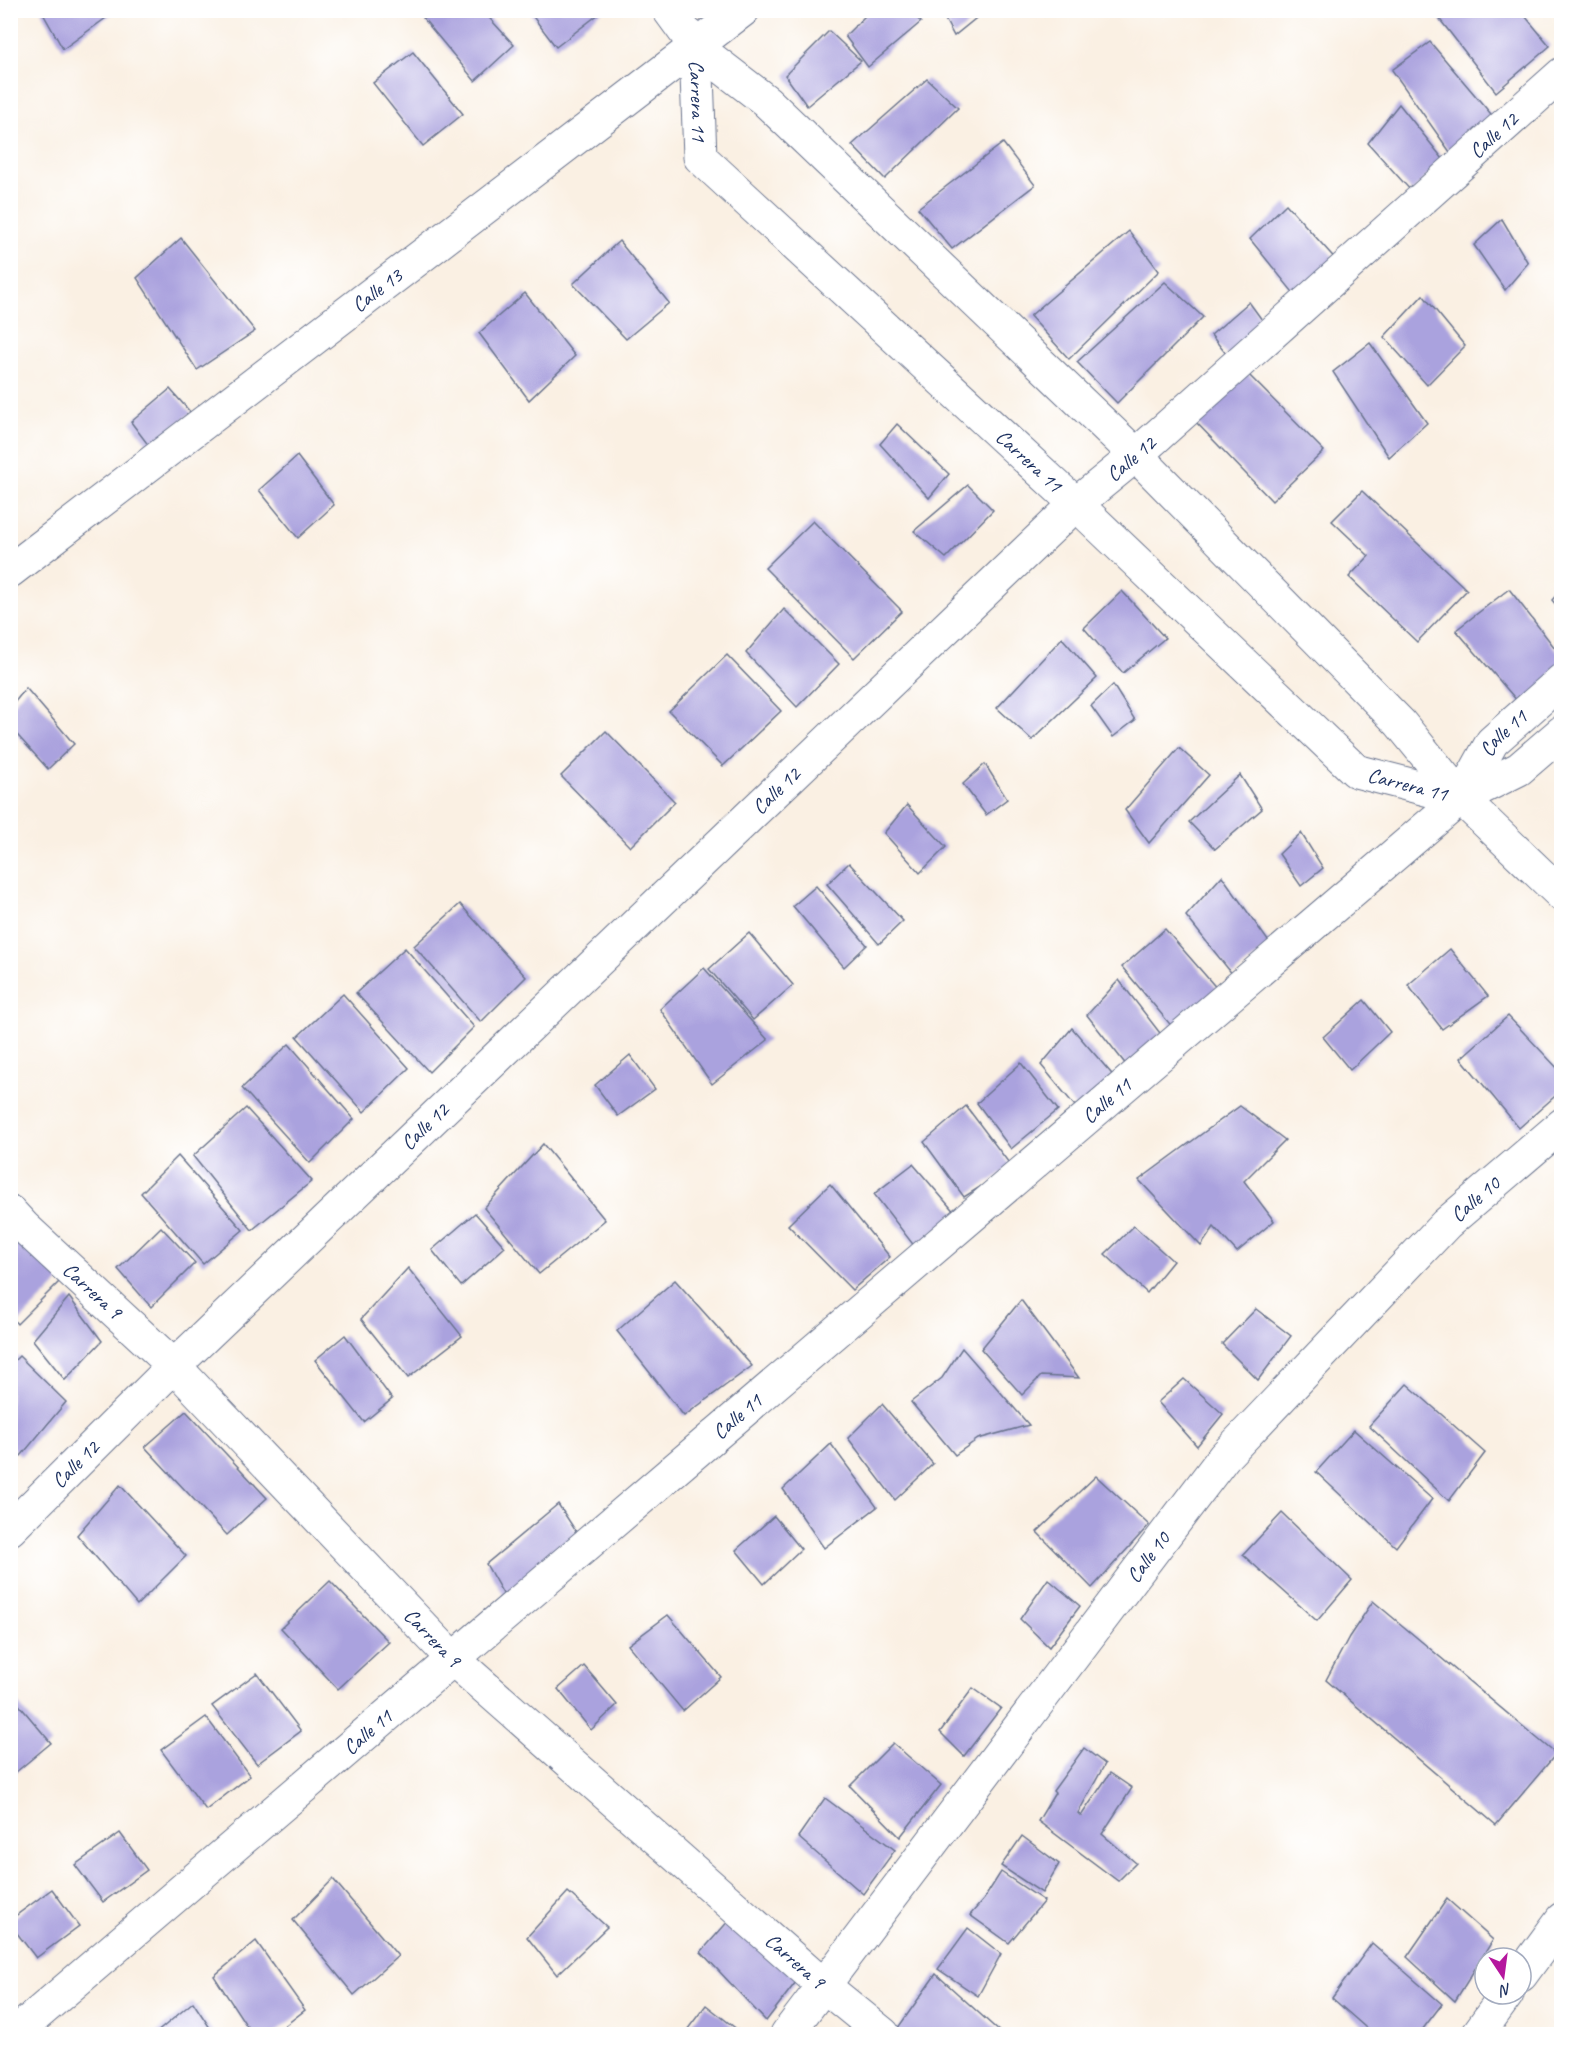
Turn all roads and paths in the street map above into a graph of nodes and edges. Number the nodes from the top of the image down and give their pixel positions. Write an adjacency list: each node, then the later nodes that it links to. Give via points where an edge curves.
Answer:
1 (669, 10): 3 (street, Carrera 11)
2 (743, 10): 3 (street, Calle 13)
3 (696, 46): 5 (street, Carrera 11, via 766,101); 6 (street, Carrera 11, via 700,157); 7 (street, Calle 13)
4 (1562, 74): 5 (street, Calle 12)
5 (1136, 454): 6 (street, Calle 12); 10 (street, Carrera 11, via 1400,723)
6 (1076, 504): 10 (street, Carrera 11, via 1356,771); 14 (street, Calle 12)
7 (10, 571)
8 (1562, 680): 10 (street, Calle 11, via 1492,742)
9 (1562, 732): 10 (street, Calle 11, via 1519,769)
10 (1461, 798): 11 (street, Carrera 11); 16 (street, Calle 11)
11 (1562, 895)
12 (1562, 1125): 19 (street, Calle 10, via 1446,1224 1224,1457)
13 (10, 1212): 14 (street, Carrera 9)
14 (174, 1366): 15 (street, Calle 12); 16 (street, Carrera 9)
15 (10, 1529)
16 (453, 1659): 19 (street, Carrera 9); 21 (street, Calle 11)
17 (1562, 1919): 18 (street)
18 (1533, 1959)
19 (824, 1986): 22 (street, Calle 10); 23 (street, Carrera 9)
20 (1498, 2006): 24 (street)
21 (14, 2034)
22 (787, 2034)
23 (882, 2034)
24 (1478, 2034)

